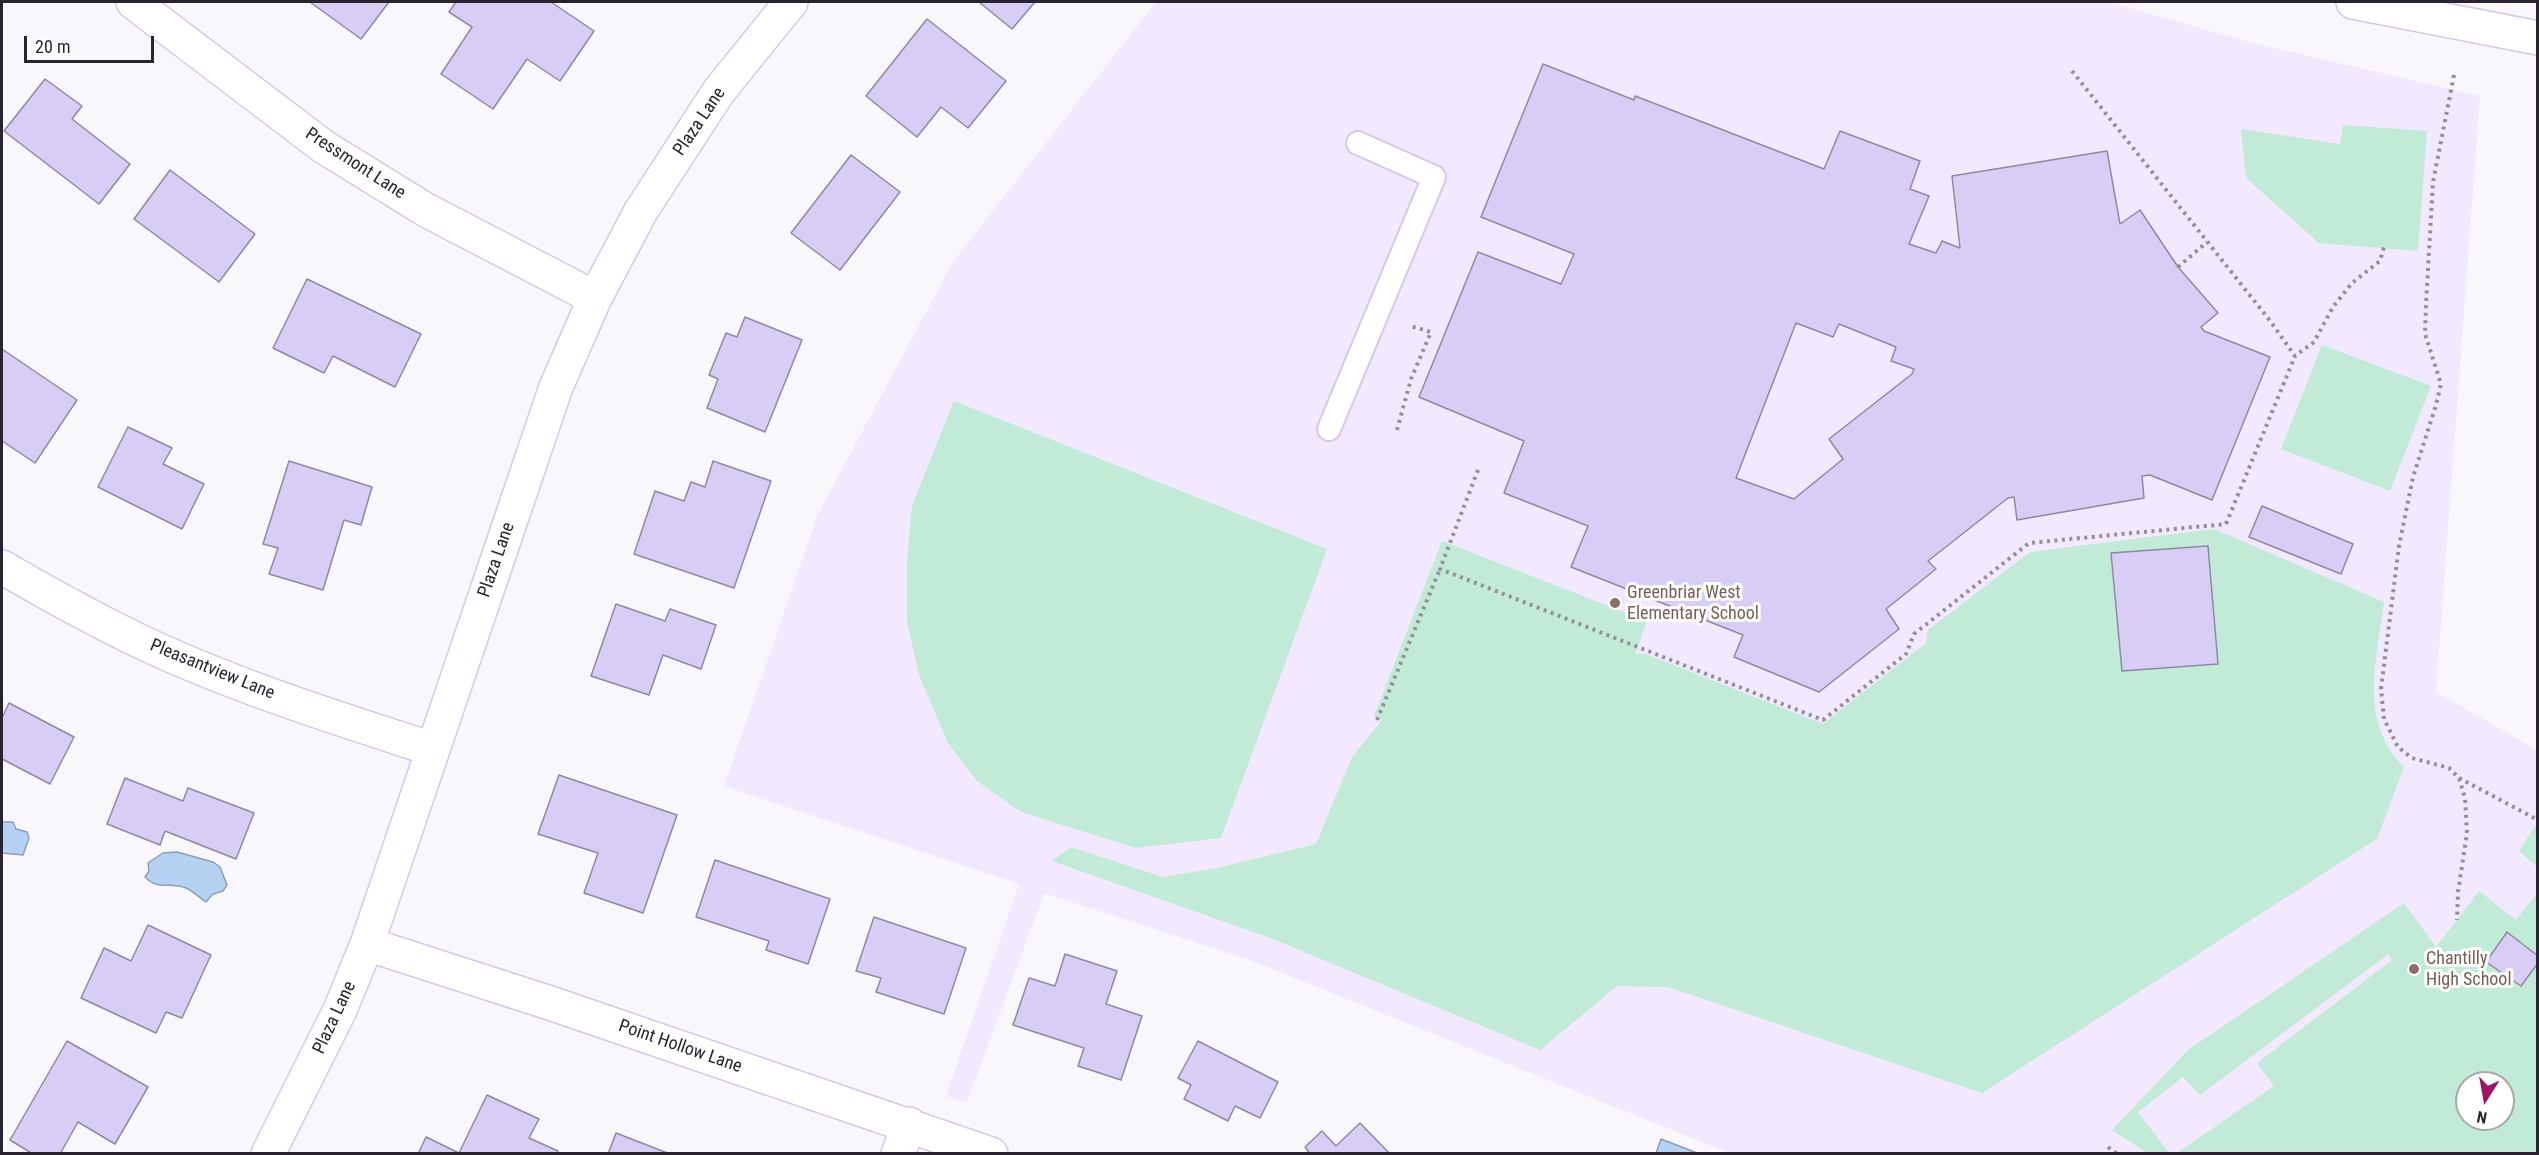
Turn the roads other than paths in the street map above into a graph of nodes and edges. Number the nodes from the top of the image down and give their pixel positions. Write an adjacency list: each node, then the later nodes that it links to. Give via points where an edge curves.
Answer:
1 (133, 2): 6 (street, Pressmont Lane, via 324,147 426,210)
2 (792, 2): 6 (street, Plaza Lane, via 719,92 640,211)
3 (2353, 2): 4 (street)
4 (2538, 38)
5 (1358, 143): 7 (lane, via 1434,177)
6 (595, 298): 9 (street, Plaza Lane, via 556,387)
7 (1329, 429)
8 (2, 567): 9 (street, Pleasantview Lane, via 151,646 259,691)
9 (432, 749): 10 (street, Plaza Lane)
10 (367, 944): 11 (street, Point Hollow Lane, via 550,1003); 12 (street, Plaza Lane, via 340,1010)
11 (903, 1139): 13 (street, Point Hollow Lane)
12 (268, 1154)
13 (992, 1154)

